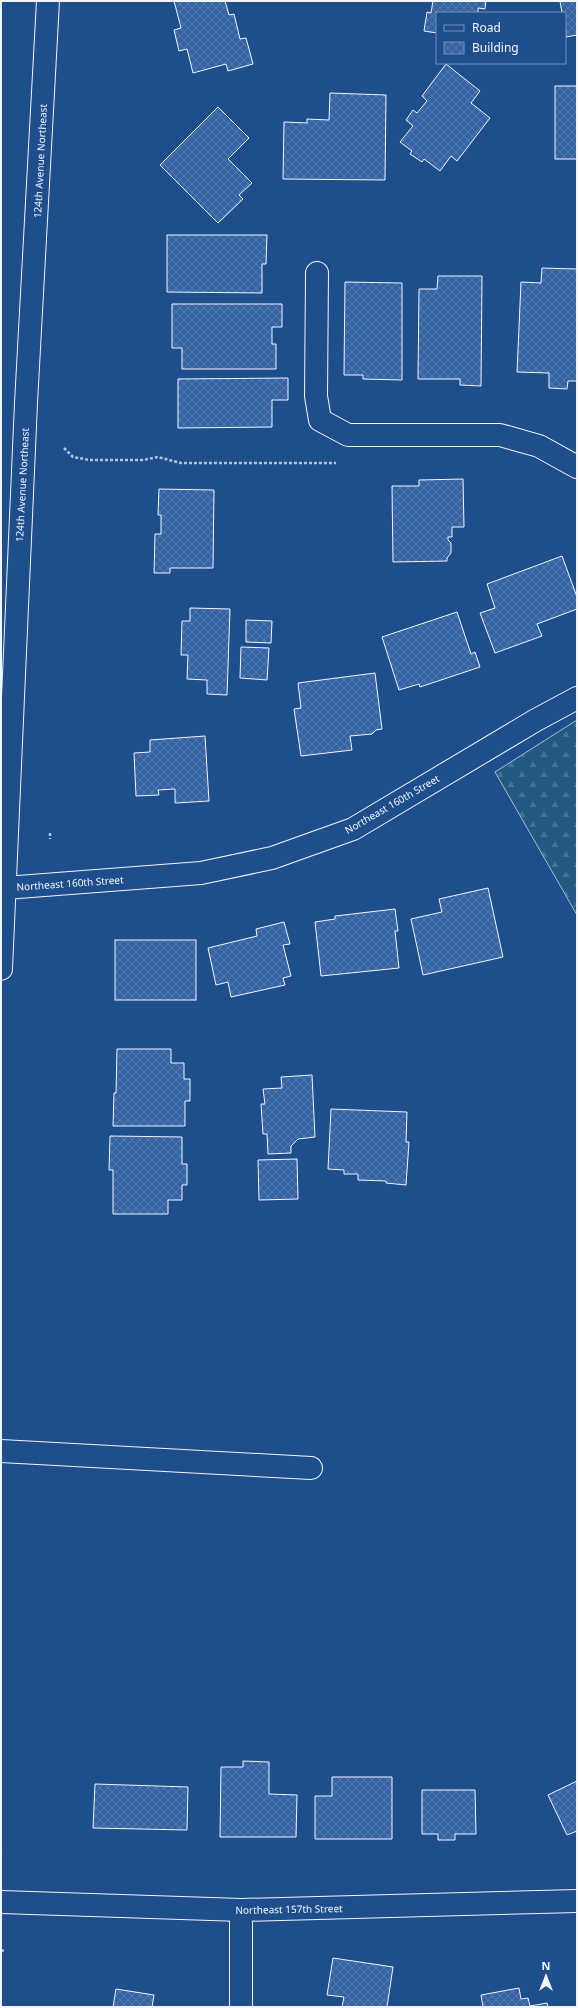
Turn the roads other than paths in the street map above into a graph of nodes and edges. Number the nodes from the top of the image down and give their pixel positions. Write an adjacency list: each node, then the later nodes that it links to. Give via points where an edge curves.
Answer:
1 (48, 1): 5 (street, 124th Avenue Northeast)
2 (317, 273): 3 (street, via 316,396 320,420 348,435 500,435 539,446)
3 (577, 467)
4 (577, 698): 5 (street, Northeast 160th Street, via 353,829 272,858 201,873)
5 (3, 888): 6 (street, 124th Avenue Northeast)
6 (1, 969)
7 (1, 1451): 8 (street)
8 (311, 1468)
9 (577, 1901): 11 (street, Northeast 157th Street)
10 (1, 1902): 11 (street, Northeast 157th Street)
11 (241, 1910): 12 (street)
12 (241, 2007)

